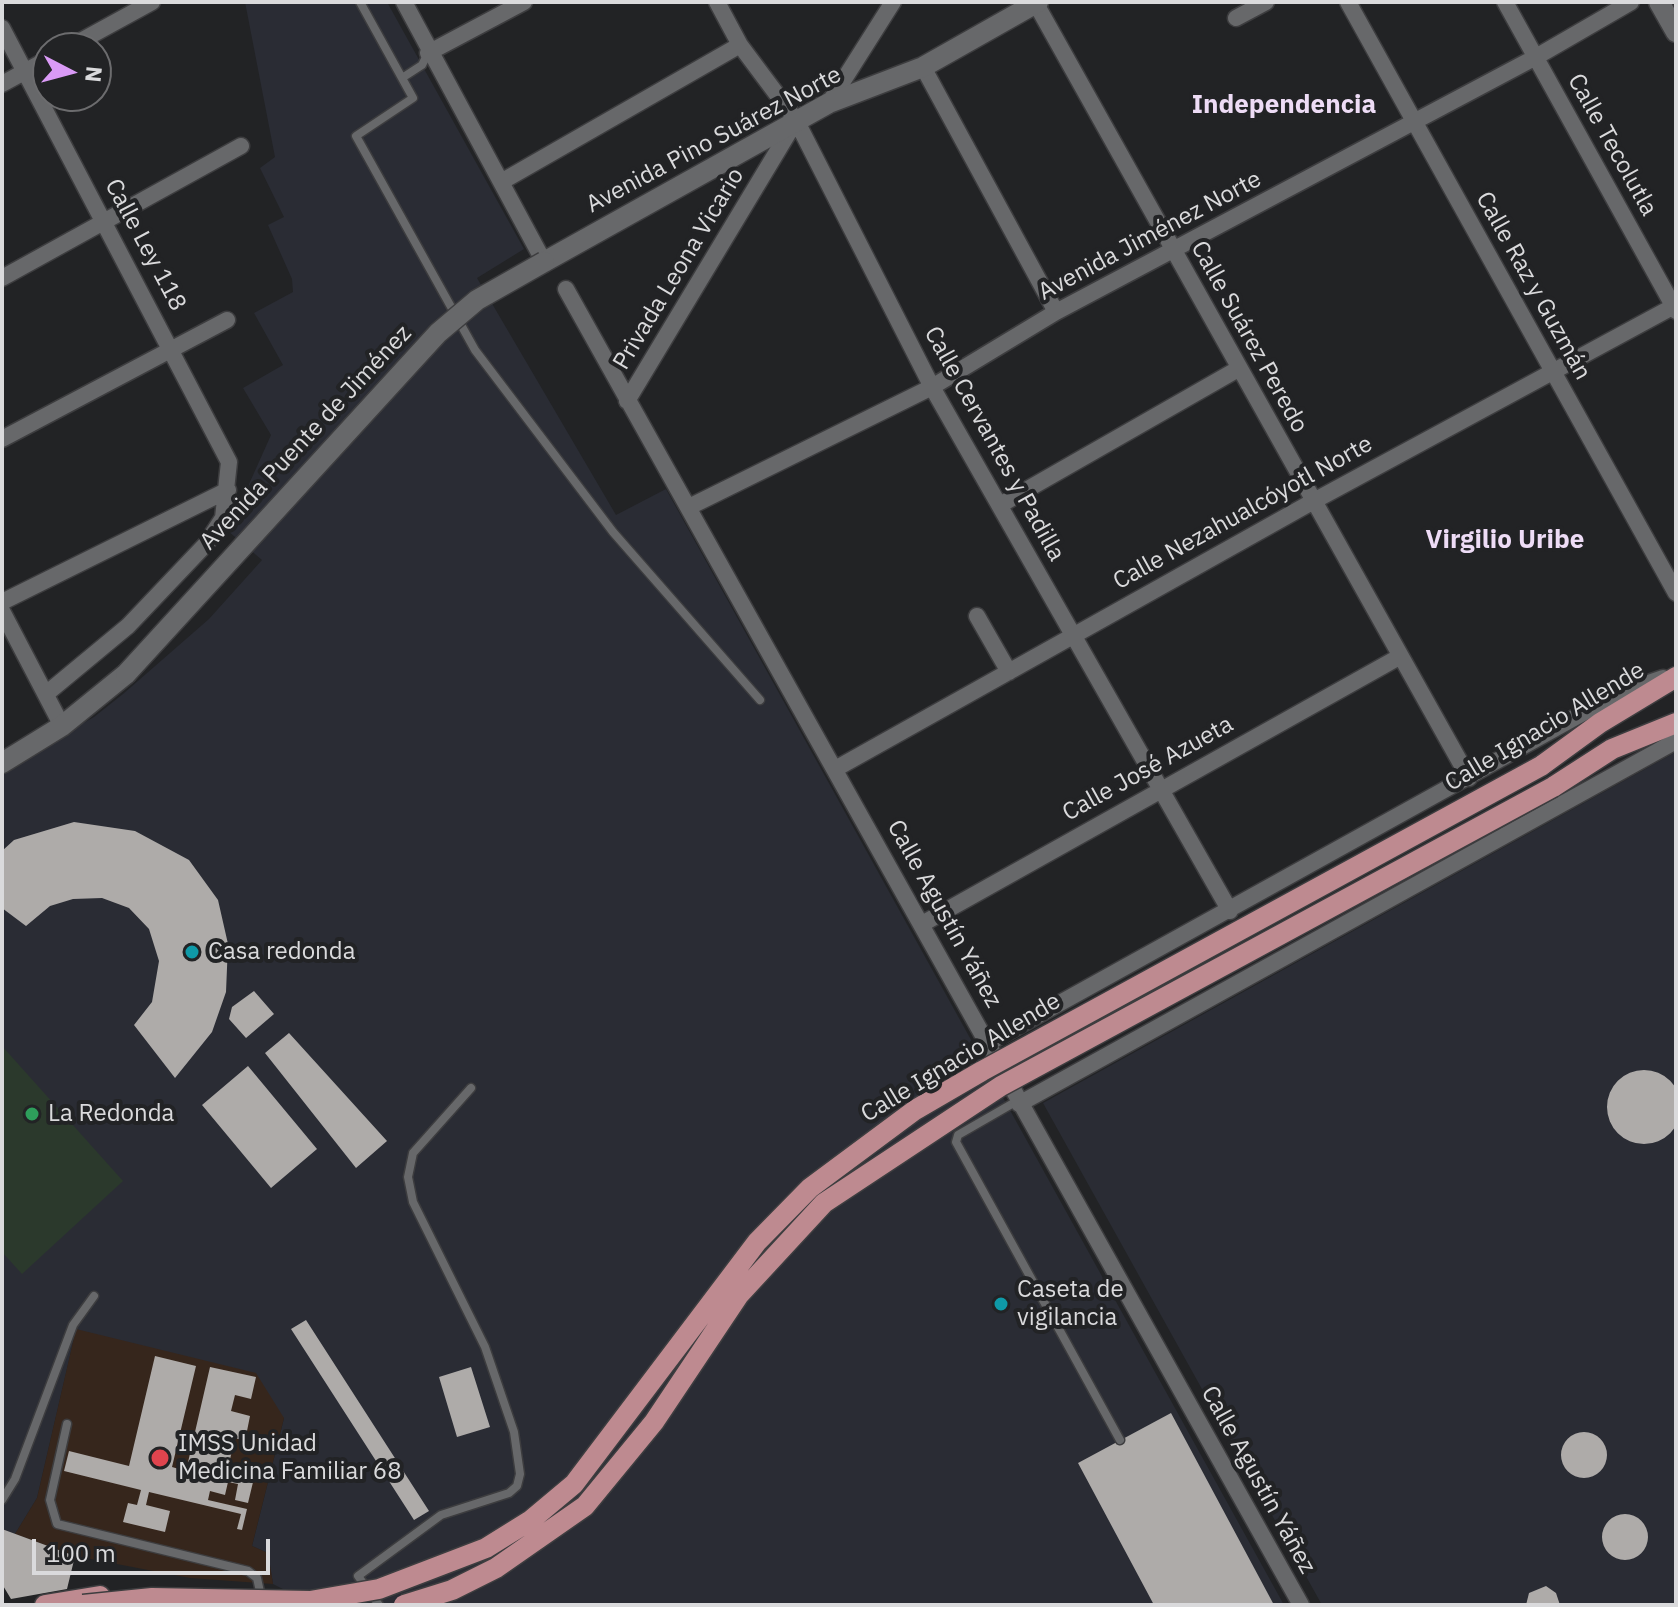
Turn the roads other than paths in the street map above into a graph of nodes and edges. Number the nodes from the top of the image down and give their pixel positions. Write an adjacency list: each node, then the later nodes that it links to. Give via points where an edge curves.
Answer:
1 (152, 2): 15 (street)
2 (360, 2): 23 (lane)
3 (404, 2): 18 (street)
4 (524, 2): 18 (street)
5 (717, 2): 17 (street, Calle Cervantes y Padilla)
6 (1036, 2): 21 (street, Avenida Pino Suárez Norte); 31 (street, Calle Suárez Peredo)
7 (1266, 2): 13 (street)
8 (1348, 2): 27 (street, Calle Raz y Guzmán)
9 (1505, 2): 19 (street, Calle Tecolutla)
10 (1631, 2): 19 (street, Avenida Jiménez Norte)
11 (1659, 2): 16 (street)
12 (885, 7): 25 (street)
13 (1236, 18)
14 (2, 28): 22 (street, Calle Ley 118)
15 (97, 32)
16 (1676, 32)
17 (740, 45): 26 (street, Calle Cervantes y Padilla); 29 (street)
18 (428, 53): 23 (lane, via 422,65); 29 (street)
19 (1536, 57): 27 (street, Avenida Jiménez Norte); 35 (street, Calle Tecolutla)
20 (32, 67): 22 (street)
21 (923, 67): 25 (street, Avenida Pino Suárez Norte); 36 (street)
22 (25, 71): 24 (street); 30 (street, Calle Ley 118)
23 (402, 78): 57 (lane, via 413,98 356,136 475,350 613,532)
24 (2, 84)
25 (829, 103): 26 (street, Avenida Pino Suárez Norte)
26 (796, 120): 32 (street, Avenida Pino Suárez Norte); 41 (street, Calle Cervantes y Padilla); 42 (street, Privada Leona Vicario)
27 (1415, 121): 31 (street, Avenida Jiménez Norte); 40 (street, Calle Raz y Guzmán)
28 (241, 146): 30 (street)
29 (501, 182): 32 (street)
30 (106, 223): 33 (street); 38 (street, Calle Ley 118)
31 (1174, 250): 36 (street, Avenida Jiménez Norte); 39 (street, Calle Suárez Peredo)
32 (544, 262): 59 (street, Avenida Puente de Jiménez, bridge, via 477,300 438,333 126,674)
33 (2, 278)
34 (566, 289): 42 (street, Calle Agustín Yáñez)
35 (1675, 307): 40 (street, Calle Nezahualcóyotl Norte)
36 (1056, 312): 41 (street, Avenida Jiménez Norte)
37 (227, 320): 38 (street)
38 (172, 348): 43 (street); 44 (street, Calle Ley 118, via 229,462)
39 (1238, 369): 45 (street, Calle Suárez Peredo); 46 (street)
40 (1551, 370): 45 (street, Calle Nezahualcóyotl Norte); 48 (street, Calle Raz y Guzmán)
41 (932, 387): 46 (street, Calle Cervantes y Padilla); 47 (street, Avenida Jiménez Norte)
42 (627, 401): 47 (street, Calle Agustín Yáñez)
43 (2, 439)
44 (228, 490): 49 (street); 56 (street, via 223,518 173,582)
45 (1312, 502): 52 (street, Calle Nezahualcóyotl Norte); 53 (street, Calle Suárez Peredo)
46 (1000, 505): 52 (street, Calle Cervantes y Padilla)
47 (689, 507): 62 (street, Calle Agustín Yáñez)
48 (1676, 593)
49 (2, 602)
50 (2, 611): 56 (street)
51 (977, 616): 54 (street)
52 (1073, 635): 54 (street, Calle Nezahualcóyotl Norte); 64 (street, Calle Cervantes y Padilla)
53 (1399, 657): 63 (street, Calle Suárez Peredo); 64 (street, Calle José Azueta)
54 (1009, 672): 62 (street, Calle Nezahualcóyotl Norte)
55 (1676, 675): 63 (street, Calle Ignacio Allende, via 1619,693); 76 (main road, Calle Ignacio Allende, bridge, via 1541,766 915,1110 810,1188 757,1242 574,1484 486,1548 379,1589 310,1601 152,1598)
56 (46, 694): 59 (street)
57 (760, 700)
58 (1676, 723): 78 (main road, Calle Ignacio Allende, bridge, via 1612,749 1553,787 1001,1086 824,1203 739,1295 654,1422 585,1506 496,1568)
59 (62, 726): 61 (street, Avenida Puente de Jiménez)
60 (1676, 741): 69 (street)
61 (2, 763)
62 (837, 768): 66 (street, Calle Agustín Yáñez)
63 (1469, 778): 65 (street, Calle Ignacio Allende)
64 (1161, 789): 65 (street, Calle Cervantes y Padilla); 66 (street, Calle José Azueta)
65 (1230, 911): 67 (street, Calle Ignacio Allende)
66 (922, 924): 67 (street, Calle Agustín Yáñez)
67 (988, 1043): 69 (street, Calle Agustín Yáñez)
68 (471, 1088): 77 (lane, via 413,1153 408,1177 413,1202 485,1347 514,1432 520,1474 509,1493 441,1515 358,1576)
69 (1018, 1102): 72 (lane, via 958,1135 956,1142); 79 (street, Calle Agustín Yáñez)
70 (94, 1296): 73 (lane, via 73,1325 21,1465)
71 (67, 1424): 74 (lane, via 50,1500 57,1524 248,1571 257,1578)
72 (1120, 1440)
73 (2, 1500)
74 (264, 1604): 75 (main road, via 170,1591)
75 (45, 1605)
76 (83, 1605)
77 (379, 1605)
78 (404, 1605)
79 (1301, 1605)

